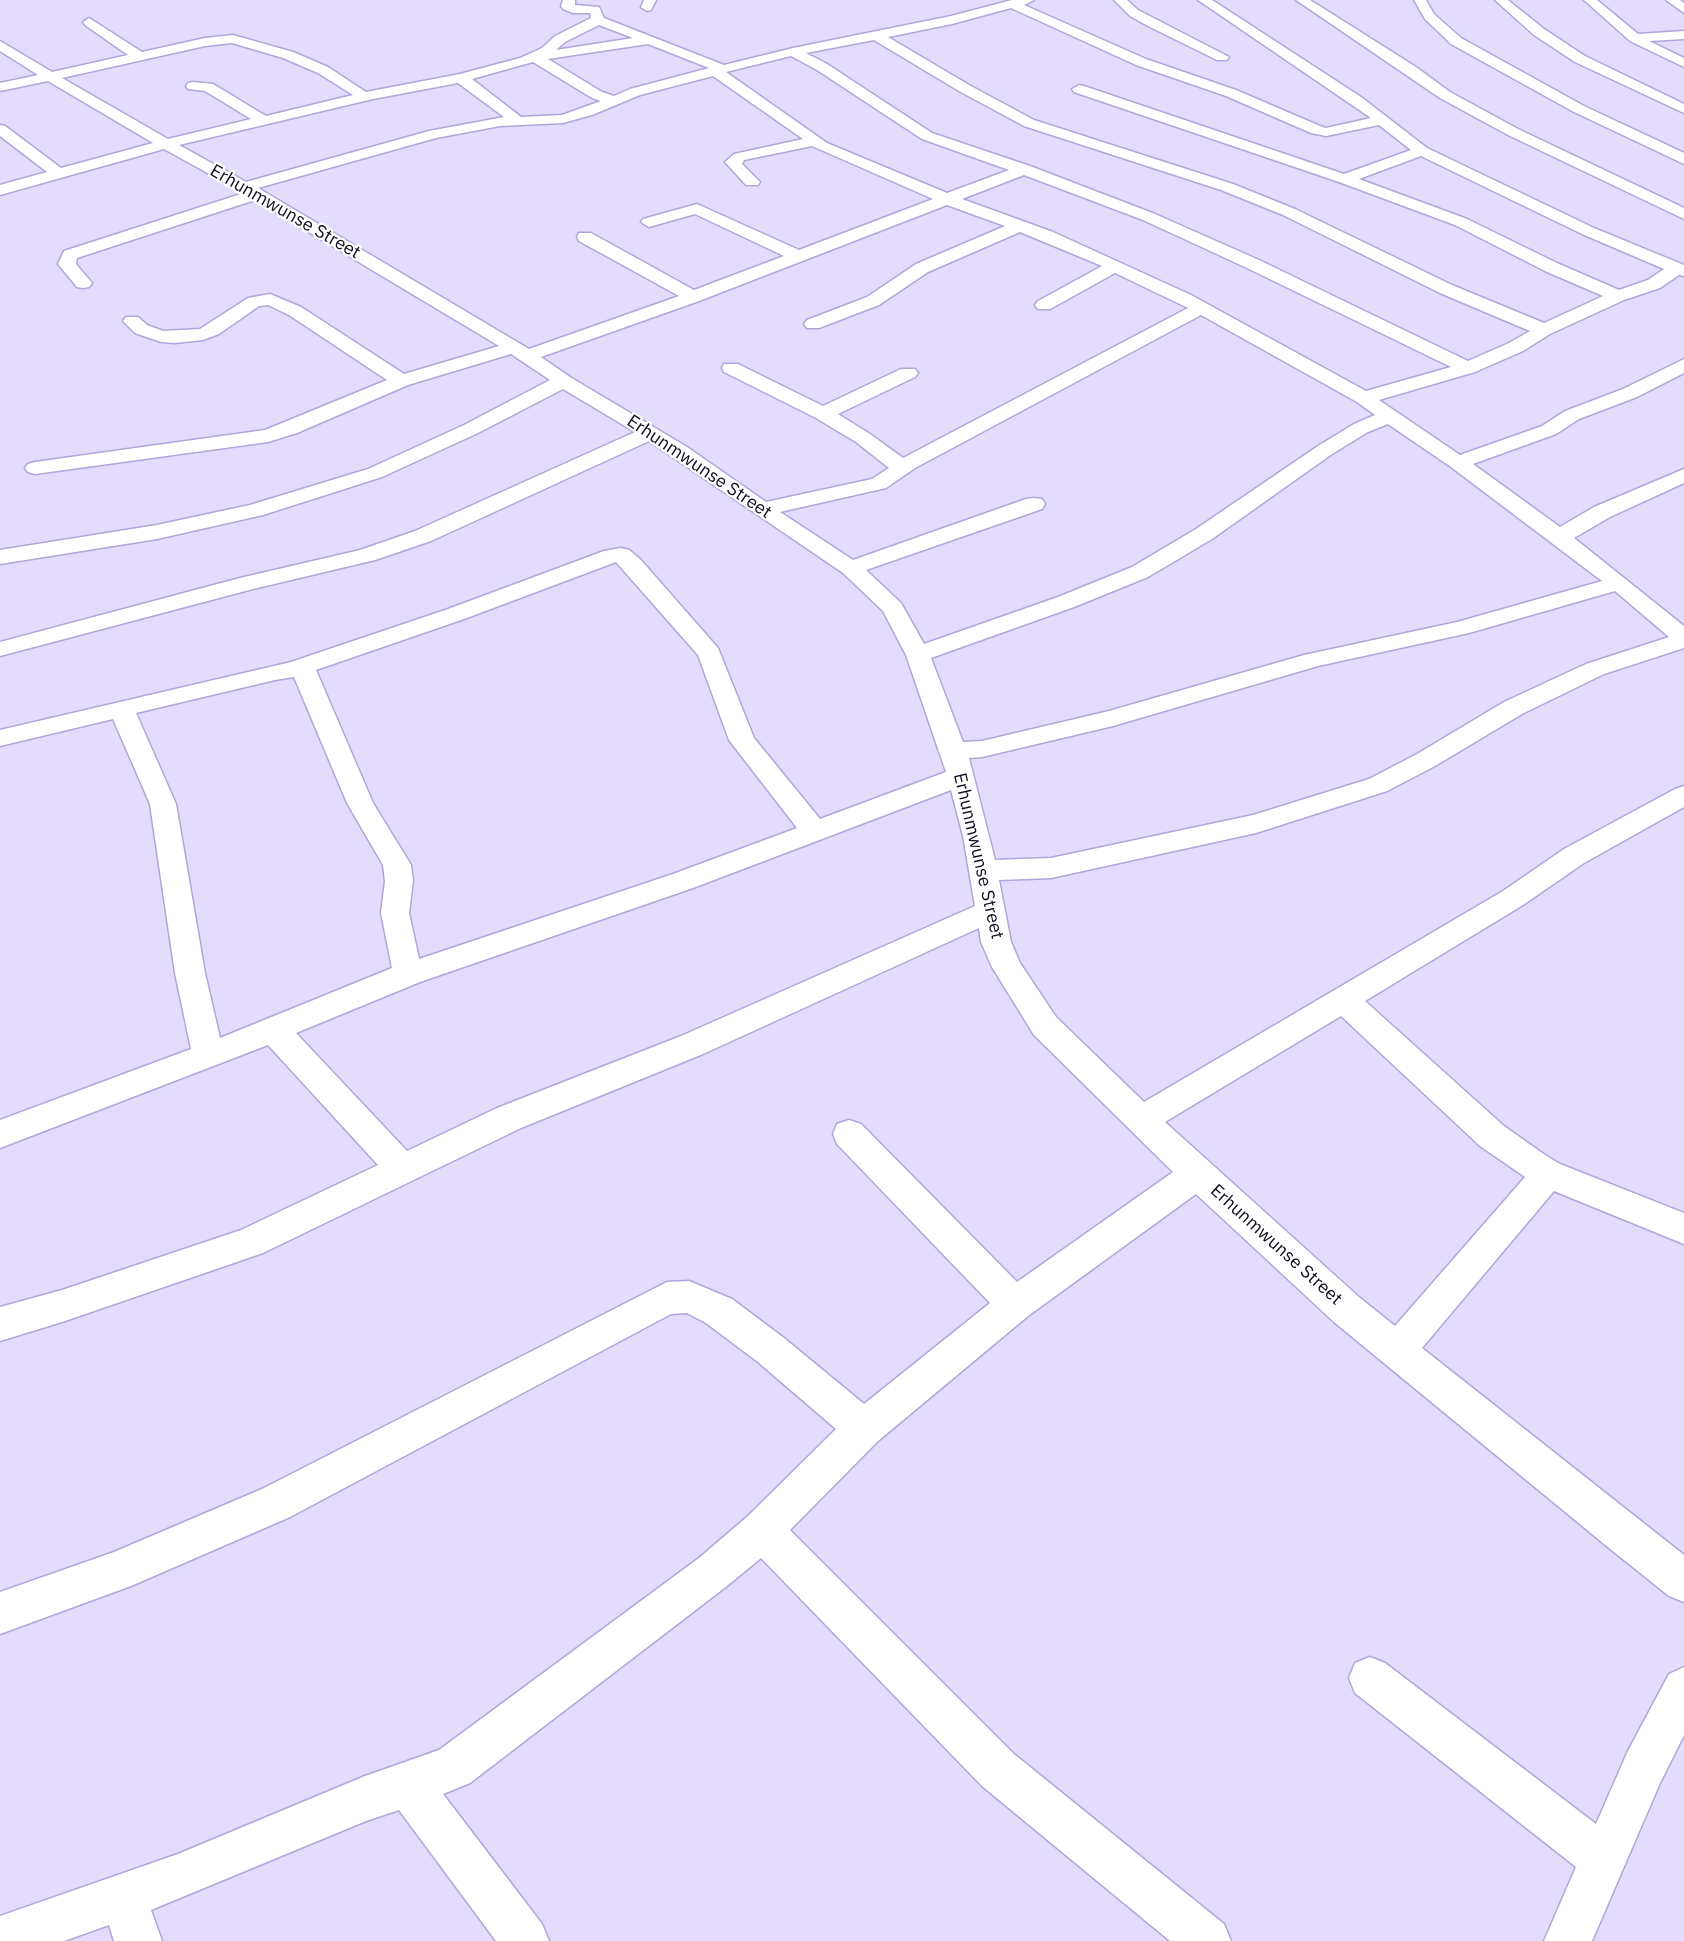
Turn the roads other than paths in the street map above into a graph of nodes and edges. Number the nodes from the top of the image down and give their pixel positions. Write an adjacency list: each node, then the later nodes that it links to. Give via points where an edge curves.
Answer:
1 (569, 0): 12 (street, via 567,6 573,9 595,10)
2 (1028, 0): 10 (street)
3 (1120, 0): 22 (street, via 1152,24)
4 (1204, 0): 33 (street)
5 (1302, 0): 48 (street, via 1445,95)
6 (1420, 0): 40 (street, via 1429,16 1456,40 1579,109)
7 (1501, 0): 32 (street, via 1580,59)
8 (1590, 0): 16 (street)
9 (1672, 0): 11 (street)
10 (1012, 4): 15 (street); 33 (street, via 1141,62 1231,93 1316,130 1326,132)
11 (1684, 9)
12 (598, 20): 17 (street); 21 (street)
13 (88, 22): 20 (street)
14 (1684, 35): 16 (street)
15 (877, 36): 19 (street); 62 (street, via 1029,123 1248,195 1446,289)
16 (1635, 38): 23 (street)
17 (651, 39): 21 (street); 24 (street)
18 (0, 45): 25 (street, Erhunmwunse Street)
19 (793, 52): 24 (street); 41 (street, via 927,136)
20 (139, 56): 25 (street); 30 (street, via 232,39 323,70 354,88)
21 (535, 57): 26 (street); 31 (street, via 597,95)
22 (1222, 57)
23 (1684, 63)
24 (719, 70): 31 (street); 37 (street)
25 (48, 76): 28 (street); 38 (street, Erhunmwunse Street)
26 (460, 78): 30 (street); 35 (street)
27 (193, 86): 34 (street, via 208,87)
28 (0, 87)
29 (1079, 89): 43 (street)
30 (363, 98): 34 (street)
31 (615, 101): 35 (street, via 563,119)
32 (1684, 109)
33 (1383, 120): 39 (street)
34 (264, 121): 38 (street)
35 (519, 122): 46 (street, via 434,134)
36 (0, 129): 42 (street)
37 (815, 141): 44 (street, via 739,157 733,162 735,166); 47 (street)
38 (165, 144): 42 (street); 46 (street, Erhunmwunse Street)
39 (1422, 151): 43 (street); 54 (street, via 1588,231)
40 (1684, 159)
41 (1024, 169): 47 (street); 66 (street, via 1222,250)
42 (58, 173): 45 (street)
43 (1344, 179): 56 (street, via 1461,222)
44 (752, 182)
45 (0, 190)
46 (251, 190): 55 (street, via 70,255 67,264); 63 (street, Erhunmwunse Street)
47 (947, 199): 50 (street); 52 (street)
48 (1684, 214)
49 (649, 222): 52 (street, via 696,209)
50 (1020, 226): 53 (street); 61 (street, via 922,268 873,301)
51 (585, 237): 57 (street)
52 (798, 256): 57 (street)
53 (1116, 266): 58 (street); 59 (street)
54 (1681, 269): 56 (street, via 1654,284)
55 (82, 283)
56 (1618, 296): 62 (street)
57 (693, 297): 63 (street)
58 (1044, 304)
59 (1201, 308): 70 (street); 76 (street)
60 (132, 321): 68 (street, via 161,336 203,334 244,307 270,299 295,311)
61 (813, 324)
62 (1544, 330): 66 (street)
63 (520, 352): 68 (street, via 445,366); 69 (street, Erhunmwunse Street)
64 (1684, 364): 74 (street, via 1630,393 1572,415 1549,430)
65 (731, 368): 71 (street)
66 (1468, 368): 70 (street)
67 (908, 373): 71 (street)
68 (401, 381): 75 (street, via 268,436)
69 (563, 381): 73 (street, Erhunmwunse Street); 81 (street, via 471,429 364,476 255,510 157,532)
70 (1364, 398): 72 (street)
71 (823, 414): 76 (street, via 863,438)
72 (1391, 416): 74 (street); 87 (street, via 1361,428 1325,450 1204,534 1140,572)
73 (650, 433): 79 (street, Erhunmwunse Street); 86 (street, via 412,540)
74 (1458, 463): 80 (street)
75 (35, 468)
76 (900, 469): 79 (street, via 879,484)
77 (1684, 475): 80 (street, via 1602,512)
78 (1034, 504): 82 (street)
79 (762, 509): 82 (street, Erhunmwunse Street)
80 (1559, 537): 83 (street)
81 (0, 557)
82 (851, 568): 87 (street, Erhunmwunse Street, via 893,608)
83 (1619, 583): 84 (street); 91 (street, via 1461,628 1313,660 1113,718 982,749)
84 (1674, 616): 85 (street)
85 (1684, 639): 94 (street, via 1595,669 1513,708 1388,780 1256,825 1051,868)
86 (0, 650)
87 (918, 655): 91 (street, Erhunmwunse Street)
88 (295, 669): 89 (street); 93 (street, via 621,555 709,653 742,740); 96 (street, via 308,676 360,803 397,865 395,913)
89 (122, 708): 90 (street); 99 (street, via 163,804 190,973)
90 (0, 738)
91 (957, 764): 93 (street); 94 (street, Erhunmwunse Street, via 978,836)
92 (1684, 795): 97 (street, via 1574,856 1513,898)
93 (814, 831): 96 (street, via 683,881)
94 (983, 870): 95 (street, Erhunmwunse Street)
95 (990, 911): 100 (street, Erhunmwunse Street, via 996,942 1007,967 1045,1026); 103 (street, via 692,1045 509,1118)
96 (409, 974): 98 (street)
97 (1343, 999): 100 (street); 105 (street, via 1492,1136)
98 (273, 1029): 99 (street); 103 (street)
99 (208, 1056): 101 (street)
100 (1141, 1120): 104 (street, Erhunmwunse Street)
101 (0, 1134)
102 (849, 1134): 107 (street)
103 (402, 1170): 108 (street, via 250,1242)
104 (1197, 1174): 107 (street); 109 (street, Erhunmwunse Street)
105 (1548, 1174): 106 (street); 109 (street)
106 (1684, 1229)
107 (1015, 1304): 110 (street)
108 (0, 1324)
109 (1397, 1351): 112 (street, Erhunmwunse Street)
110 (864, 1428): 111 (street); 113 (street, via 719,1311 689,1297 667,1298 276,1503 117,1572)
111 (762, 1530): 116 (street, via 713,1572 454,1767); 122 (street, via 998,1770)
112 (1684, 1581)
113 (0, 1613)
114 (1370, 1678): 117 (street)
115 (1684, 1689): 117 (street)
116 (408, 1785): 118 (street); 121 (street)
117 (1604, 1859): 123 (street)
118 (123, 1896): 119 (street); 120 (street)
119 (0, 1940)
120 (138, 1941)
121 (525, 1941)
122 (1207, 1941)
123 (1568, 1941)

